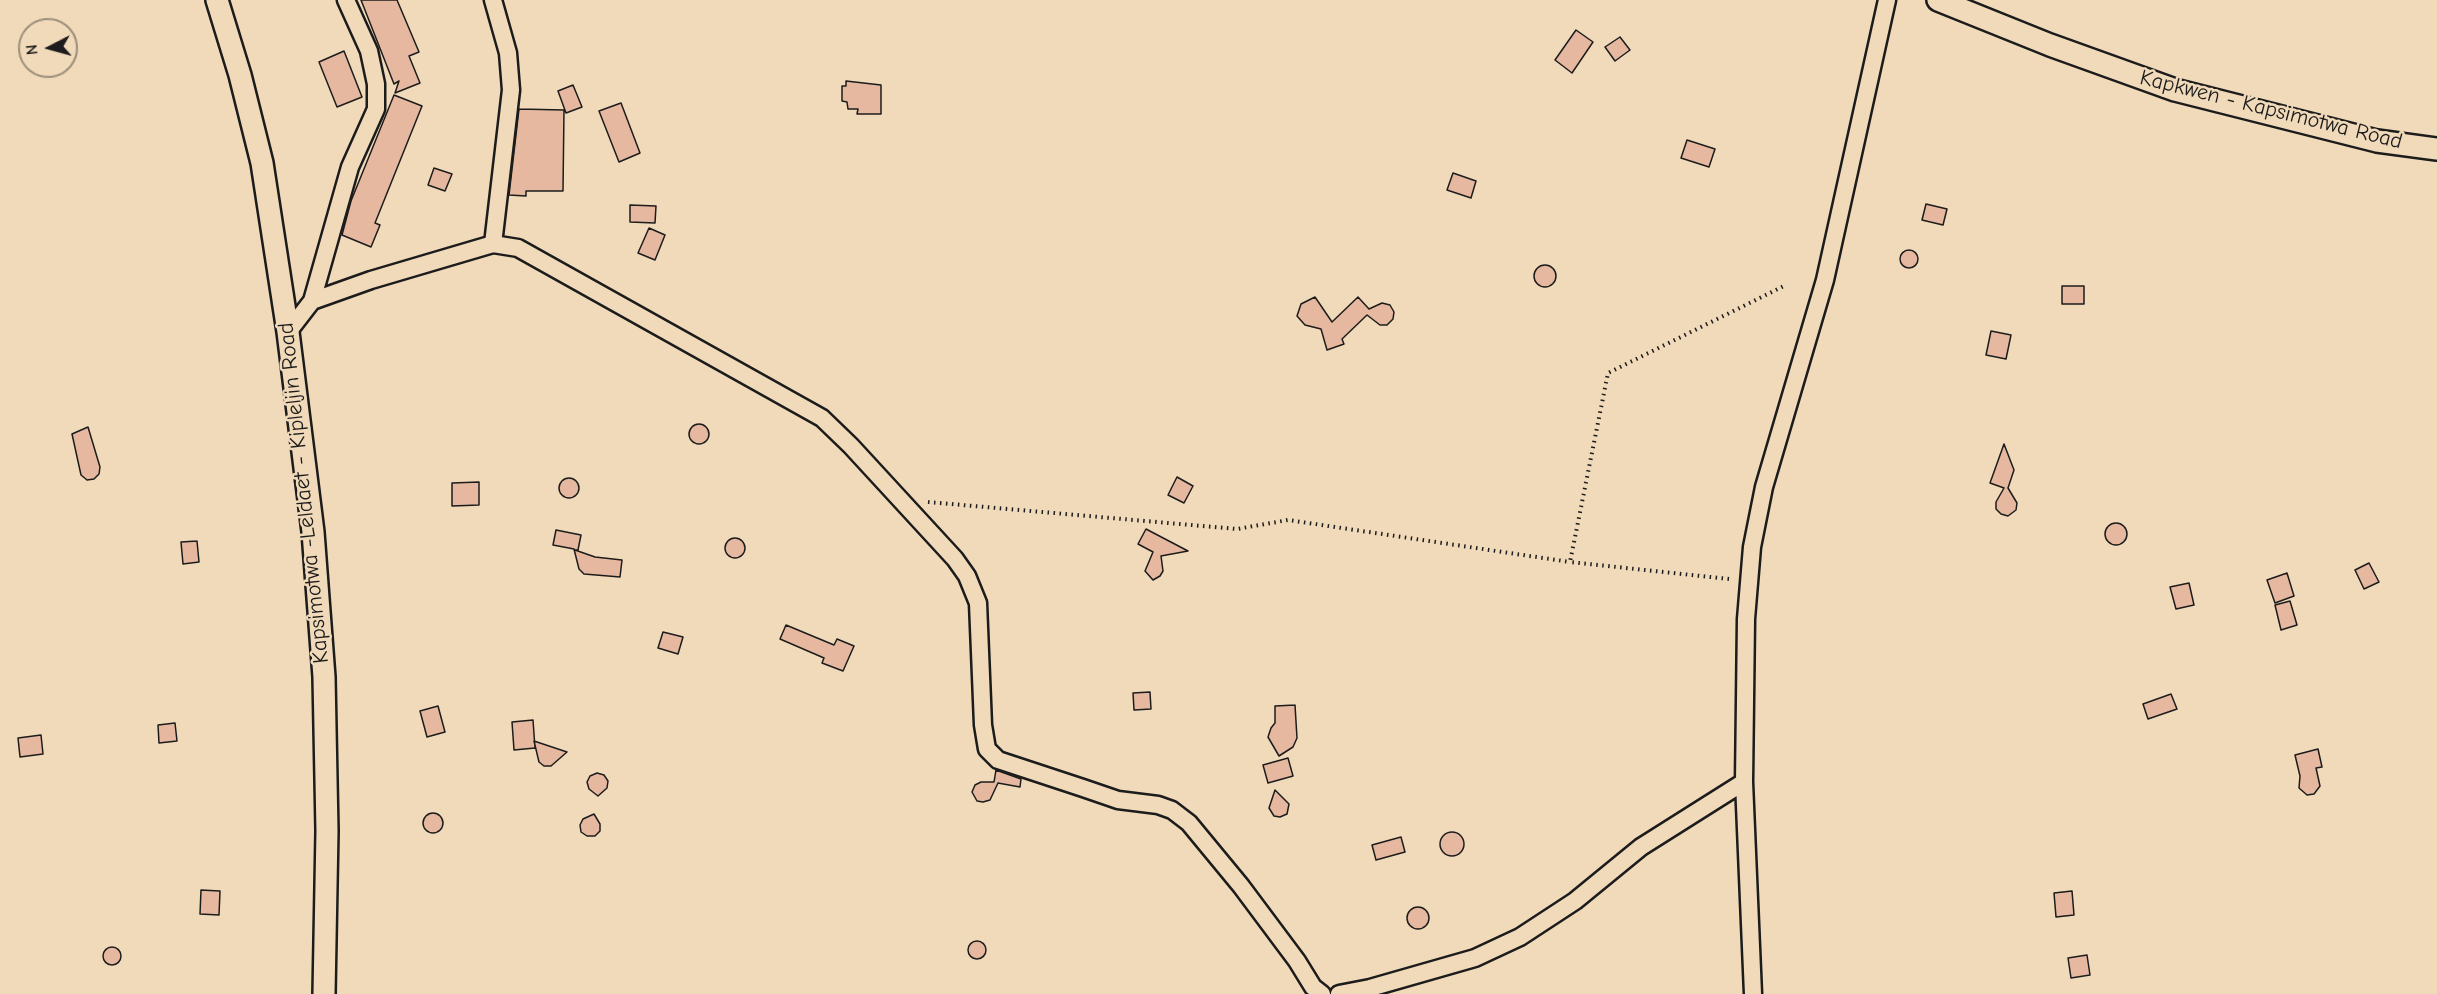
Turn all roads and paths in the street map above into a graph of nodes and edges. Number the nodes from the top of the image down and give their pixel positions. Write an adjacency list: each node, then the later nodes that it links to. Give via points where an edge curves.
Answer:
1 (217, 0): 10 (street, Kapsimotwa -Leldaet - Kipleljin Road, via 262,163)
2 (346, 0): 9 (street, via 369,51 376,109 350,167)
3 (493, 0): 7 (street, via 508,53 511,90)
4 (1887, 0): 14 (street, via 1825,280 1764,487 1752,547 1746,619)
5 (1938, 0): 6 (street, Kapkwen - Kapsimotwa Road, via 2175,90 2377,141)
6 (2437, 150)
7 (493, 244): 9 (street); 11 (street, via 518,248 538,258 822,418)
8 (1786, 285): 12 (path, via 1608,373)
9 (312, 301): 10 (street)
10 (288, 332): 15 (street, Kapsimotwa -Leldaet - Kipleljin Road, via 313,532 324,677)
11 (900, 500): 12 (path, via 1237,529 1288,520); 16 (street, via 955,559 978,603 987,749 998,760 1083,789 1172,810 1189,823 1241,886)
12 (1570, 562): 13 (path)
13 (1729, 579)
14 (1744, 782): 17 (street, via 1641,847 1575,900 1520,937 1475,958); 18 (street)
15 (324, 994)
16 (1322, 994)
17 (1339, 994)
18 (1753, 994)

